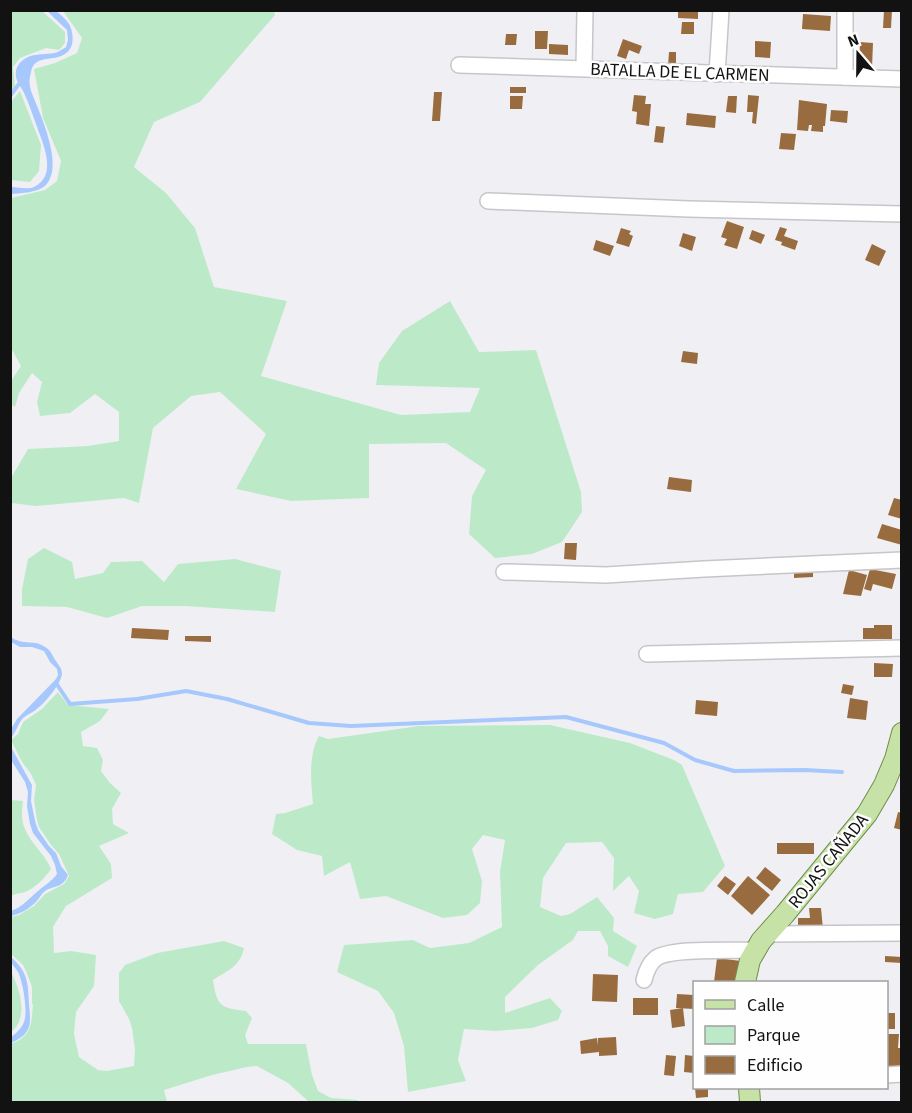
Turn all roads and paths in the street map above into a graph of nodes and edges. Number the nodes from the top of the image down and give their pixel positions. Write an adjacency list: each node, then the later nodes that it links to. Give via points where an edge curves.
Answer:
1 (585, 10): 5 (street)
2 (721, 10): 6 (street)
3 (845, 10): 7 (street)
4 (459, 65): 5 (street, BATALLA DE EL CARMEN)
5 (584, 69): 6 (street, BATALLA DE EL CARMEN)
6 (717, 74): 7 (street, BATALLA DE EL CARMEN)
7 (845, 76): 8 (street, BATALLA DE EL CARMEN)
8 (902, 79)
9 (488, 201): 10 (street)
10 (902, 214)
11 (902, 560): 12 (street, via 606,575)
12 (504, 572)
13 (902, 648): 14 (street)
14 (647, 654)
15 (902, 733): 17 (main road, ROJAS CAÑADA, via 884,785 867,814)
16 (902, 933): 17 (street)
17 (767, 934): 18 (main road, ROJAS CAÑADA)
18 (755, 950): 19 (street, via 661,955 654,959); 20 (main road, ROJAS CAÑADA)
19 (644, 980)
20 (745, 981)

